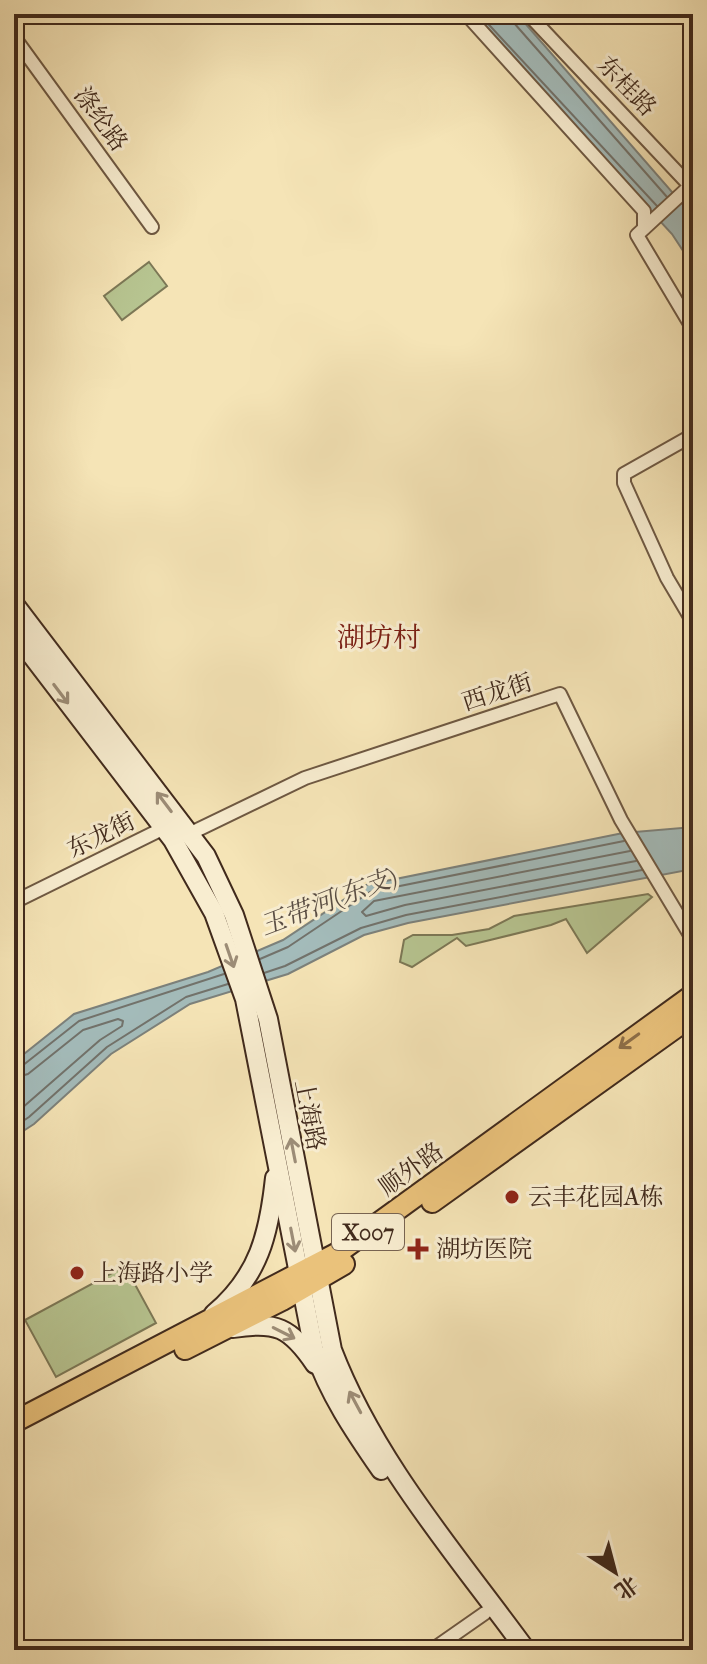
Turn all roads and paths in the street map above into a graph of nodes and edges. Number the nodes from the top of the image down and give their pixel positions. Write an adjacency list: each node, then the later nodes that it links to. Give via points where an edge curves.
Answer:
1 (466, 14): 6 (street, via 644,211)
2 (528, 14): 4 (street, 东桂路)
3 (14, 37): 5 (street, 涤纶路)
4 (689, 189): 6 (street)
5 (152, 227)
6 (644, 228): 7 (street, via 637,235)
7 (693, 329)
8 (693, 435): 10 (street, via 624,474 667,578)
9 (14, 604): 13 (main road, 上海路, one-way to 9)
10 (693, 622)
11 (14, 632): 12 (main road, 上海路, one-way to 12)
12 (164, 828): 14 (street, 东龙街); 16 (main road, 上海路, one-way to 16, via 214,913)
13 (189, 834): 15 (street, 西龙街, via 305,778 560,694 621,820); 16 (main road, 上海路, via 206,856 234,915)
14 (14, 902)
15 (693, 940)
16 (251, 994): 19 (main road, 上海路); 20 (main road, 上海路, one-way to 16, via 268,1019)
17 (693, 995): 20 (main road, 顺外路 / X007, one-way to 20)
18 (693, 1015): 20 (main road, 顺外路, via 369,1247)
19 (277, 1159): 20 (main road, 上海路, one-way to 20); 21 (main road, via 260,1256 241,1286)
20 (309, 1277): 21 (main road, 顺外路 / X007); 22 (main road, 顺外路); 23 (main road, 上海路, via 314,1350); 29 (main road, 上海路, one-way to 20, via 378,1443 345,1382)
21 (201, 1326): 24 (main road, 顺外路 / X007)
22 (226, 1329): 23 (main road, one-way to 23, via 259,1324 281,1329 296,1338); 25 (main road, 顺外路)
23 (324, 1377): 26 (main road, 上海路, via 372,1457)
24 (14, 1422)
25 (14, 1436)
26 (485, 1613): 27 (street); 28 (main road, 上海路)
27 (432, 1650)
28 (512, 1650)
29 (526, 1650)

